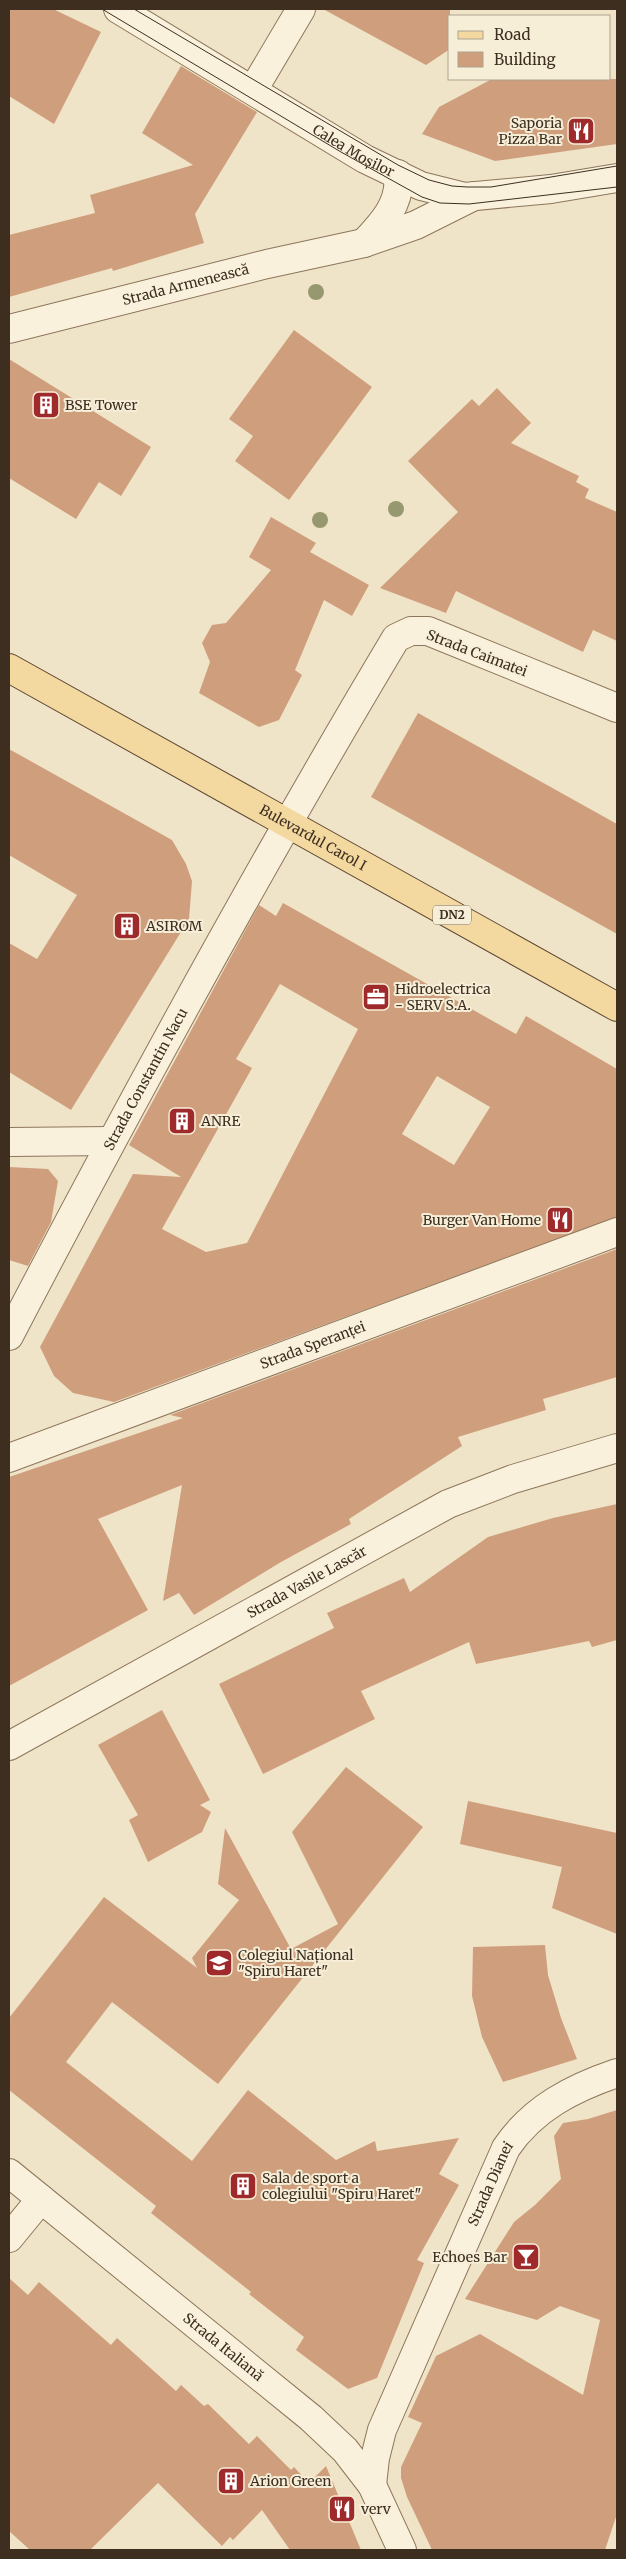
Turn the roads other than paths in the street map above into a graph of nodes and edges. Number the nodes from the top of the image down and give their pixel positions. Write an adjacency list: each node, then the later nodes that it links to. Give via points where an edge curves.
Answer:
1 (118, 9): 3 (street, Calea Moșilor)
2 (301, 9): 3 (street)
3 (253, 90): 4 (street, Calea Moșilor, via 365,158)
4 (398, 174): 6 (street, Calea Moșilor, via 433,190); 7 (street, via 394,205)
5 (617, 178): 6 (street, Calea Moșilor, via 551,189)
6 (474, 196): 7 (street, Strada Armenească, via 416,225)
7 (364, 243): 8 (street, Strada Armenească)
8 (9, 329)
9 (9, 668): 11 (main road, Bulevardul Carol I / DN2)
10 (617, 708): 11 (street, Strada Caimatei, via 428,631 411,631 396,638)
11 (287, 824): 12 (main road, Bulevardul Carol I / DN2); 13 (street, Strada Constantin Nacu)
12 (617, 1006)
13 (111, 1141): 14 (street); 16 (street, Strada Constantin Nacu)
14 (9, 1142)
15 (617, 1232): 18 (street, Strada Speranței)
16 (9, 1336)
17 (617, 1448): 19 (street, Strada Vasile Lascăr, via 448,1504)
18 (9, 1458)
19 (9, 1746)
20 (617, 2073): 24 (street, Strada Dianei, via 567,2094 540,2111 520,2127 506,2148 382,2430)
21 (9, 2173): 22 (street, Strada Italiană)
22 (42, 2199): 23 (street); 24 (street, Strada Italiană, via 312,2418 345,2450)
23 (9, 2238)
24 (372, 2485): 25 (street, Strada Italiană)
25 (402, 2550)

